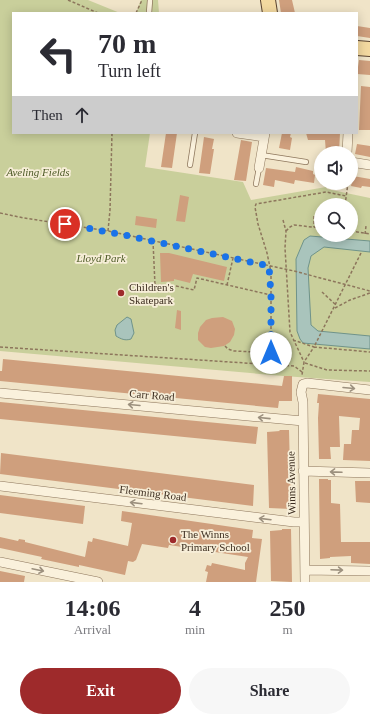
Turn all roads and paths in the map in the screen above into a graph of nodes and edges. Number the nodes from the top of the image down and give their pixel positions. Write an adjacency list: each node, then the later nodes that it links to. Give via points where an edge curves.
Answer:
1 (68, 0): 5 (path)
2 (142, 0): 6 (path)
3 (150, 0): 7 (lane)
4 (268, 0): 8 (main road)
5 (96, 12)
6 (136, 12)
7 (149, 12)
8 (270, 12)
9 (358, 48): 10 (main road)
10 (370, 49)
11 (112, 134): 31 (path)
12 (195, 134): 20 (lane)
13 (251, 134): 15 (street)
14 (348, 134): 16 (street)
15 (264, 135): 17 (street)
16 (347, 146)
17 (261, 156): 18 (lane); 22 (street)
18 (306, 162)
19 (358, 163): 21 (street)
20 (190, 165)
21 (370, 165)
22 (259, 168): 23 (lane)
23 (256, 184)
24 (347, 190): 25 (path)
25 (346, 196): 38 (path, via 326,192 256,204 258,224)
26 (0, 212): 31 (path)
27 (283, 220): 30 (path)
28 (366, 226): 33 (path)
29 (314, 227): 30 (path, via 294,225)
30 (286, 231): 39 (path)
31 (108, 232): 35 (path)
32 (358, 232): 33 (path)
33 (365, 234): 34 (path)
34 (370, 234)
35 (153, 241): 37 (path); 40 (path, via 155,286 176,286 194,290 197,278)
36 (361, 253): 41 (path)
37 (233, 258): 38 (path); 40 (path)
38 (269, 266): 39 (path); 44 (path)
39 (287, 269): 41 (path); 47 (path, via 290,332)
40 (227, 285): 44 (path)
41 (346, 285): 43 (path); 45 (path)
42 (322, 292): 45 (path)
43 (370, 292): 46 (path)
44 (271, 295): 52 (path)
45 (336, 305): 46 (path)
46 (334, 309): 49 (path)
47 (293, 340): 49 (path); 53 (path)
48 (225, 346): 52 (path, via 228,350)
49 (315, 346): 51 (path); 53 (path)
50 (0, 347): 54 (path)
51 (370, 352)
52 (272, 356): 54 (path)
53 (304, 362): 54 (path, via 302,372 294,366); 55 (path, via 327,370)
54 (276, 365)
55 (370, 371)
56 (370, 390): 58 (street, Winns Avenue, one-way to 56, via 303,384)
57 (0, 393): 58 (street, Carr Road, one-way to 57)
58 (303, 421): 59 (street, Winns Avenue)
59 (303, 471): 60 (street, one-way to 59); 62 (street, Winns Avenue)
60 (370, 473)
61 (0, 486): 62 (street, Fleeming Road, one-way to 61)
62 (304, 522): 64 (street, Winns Avenue)
63 (0, 562): 66 (street, one-way to 66)
64 (305, 570): 65 (street, one-way to 65); 67 (street, Winns Avenue)
65 (370, 571)
66 (98, 582)
67 (305, 582)

